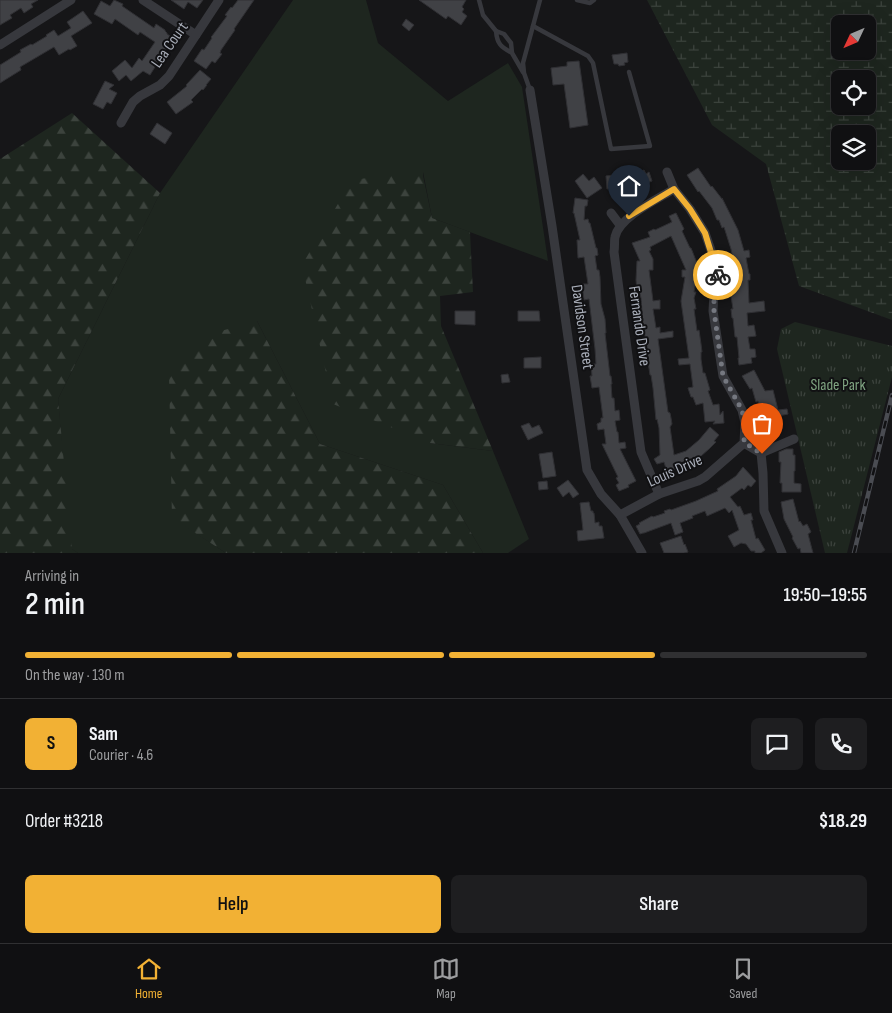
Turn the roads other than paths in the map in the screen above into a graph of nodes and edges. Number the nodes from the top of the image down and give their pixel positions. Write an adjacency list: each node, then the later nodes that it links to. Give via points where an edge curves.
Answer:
1 (71, 0): 11 (street)
2 (143, 0): 10 (street)
3 (220, 0): 10 (street, Lea Court)
4 (479, 0): 9 (lane, via 483,15)
5 (540, 0): 8 (lane)
6 (577, 0): 7 (lane, via 590,3)
7 (594, 0)
8 (533, 26): 13 (lane, via 588,56 593,64 611,149 650,146); 14 (lane, via 523,63)
9 (496, 31): 12 (lane, via 497,40); 12 (lane, via 504,34 511,43)
10 (196, 35): 16 (street, Lea Court, via 169,76 133,102)
11 (0, 45)
12 (512, 53): 14 (lane)
13 (629, 72)
14 (524, 73): 15 (lane)
15 (530, 90): 25 (street, Davidson Street, via 587,470 601,494)
16 (121, 123)
17 (667, 172): 18 (street)
18 (674, 189): 20 (street); 22 (street, via 705,233 715,262 718,276 714,311 723,376 742,410)
19 (611, 213): 20 (street)
20 (620, 225): 24 (street, Fernando Drive, via 614,252 641,452)
21 (794, 438): 23 (street)
22 (744, 442): 23 (street); 24 (street, Louis Drive, via 705,477)
23 (762, 454): 27 (street, via 764,511)
24 (659, 494): 25 (street, Louis Drive)
25 (620, 515): 26 (street, Davidson Street)
26 (642, 553)
27 (782, 553)

